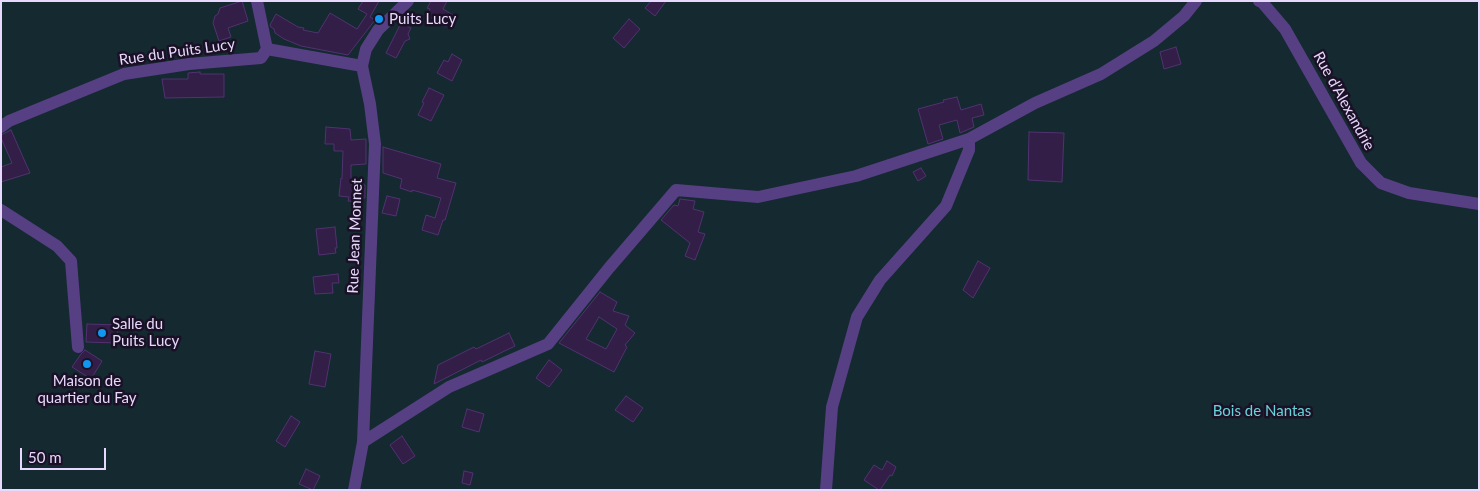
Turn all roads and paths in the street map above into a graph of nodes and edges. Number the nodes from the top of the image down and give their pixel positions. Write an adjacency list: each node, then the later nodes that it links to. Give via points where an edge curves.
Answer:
1 (257, 1): 5 (street)
2 (408, 1): 6 (street, via 378,30 366,49)
3 (1196, 1): 8 (street, via 1184,16 1154,41 1102,74 1035,103)
4 (1262, 1): 9 (street, Rue d’Alexandrie, via 1285,29 1361,163 1381,182 1409,193)
5 (267, 48): 6 (street); 7 (street, Rue du Puits Lucy, via 261,58 124,74)
6 (362, 66): 12 (street, Rue Jean Monnet, via 375,144)
7 (1, 127)
8 (969, 139): 12 (street, via 856,176 758,197 676,190 548,344 449,387); 14 (street, via 969,150 946,206 880,280 857,317 832,407)
9 (1479, 204)
10 (1, 210): 11 (street, via 57,246 71,261)
11 (78, 348)
12 (363, 442): 13 (street, Rue Jean Monnet)
13 (354, 490)
14 (826, 490)

